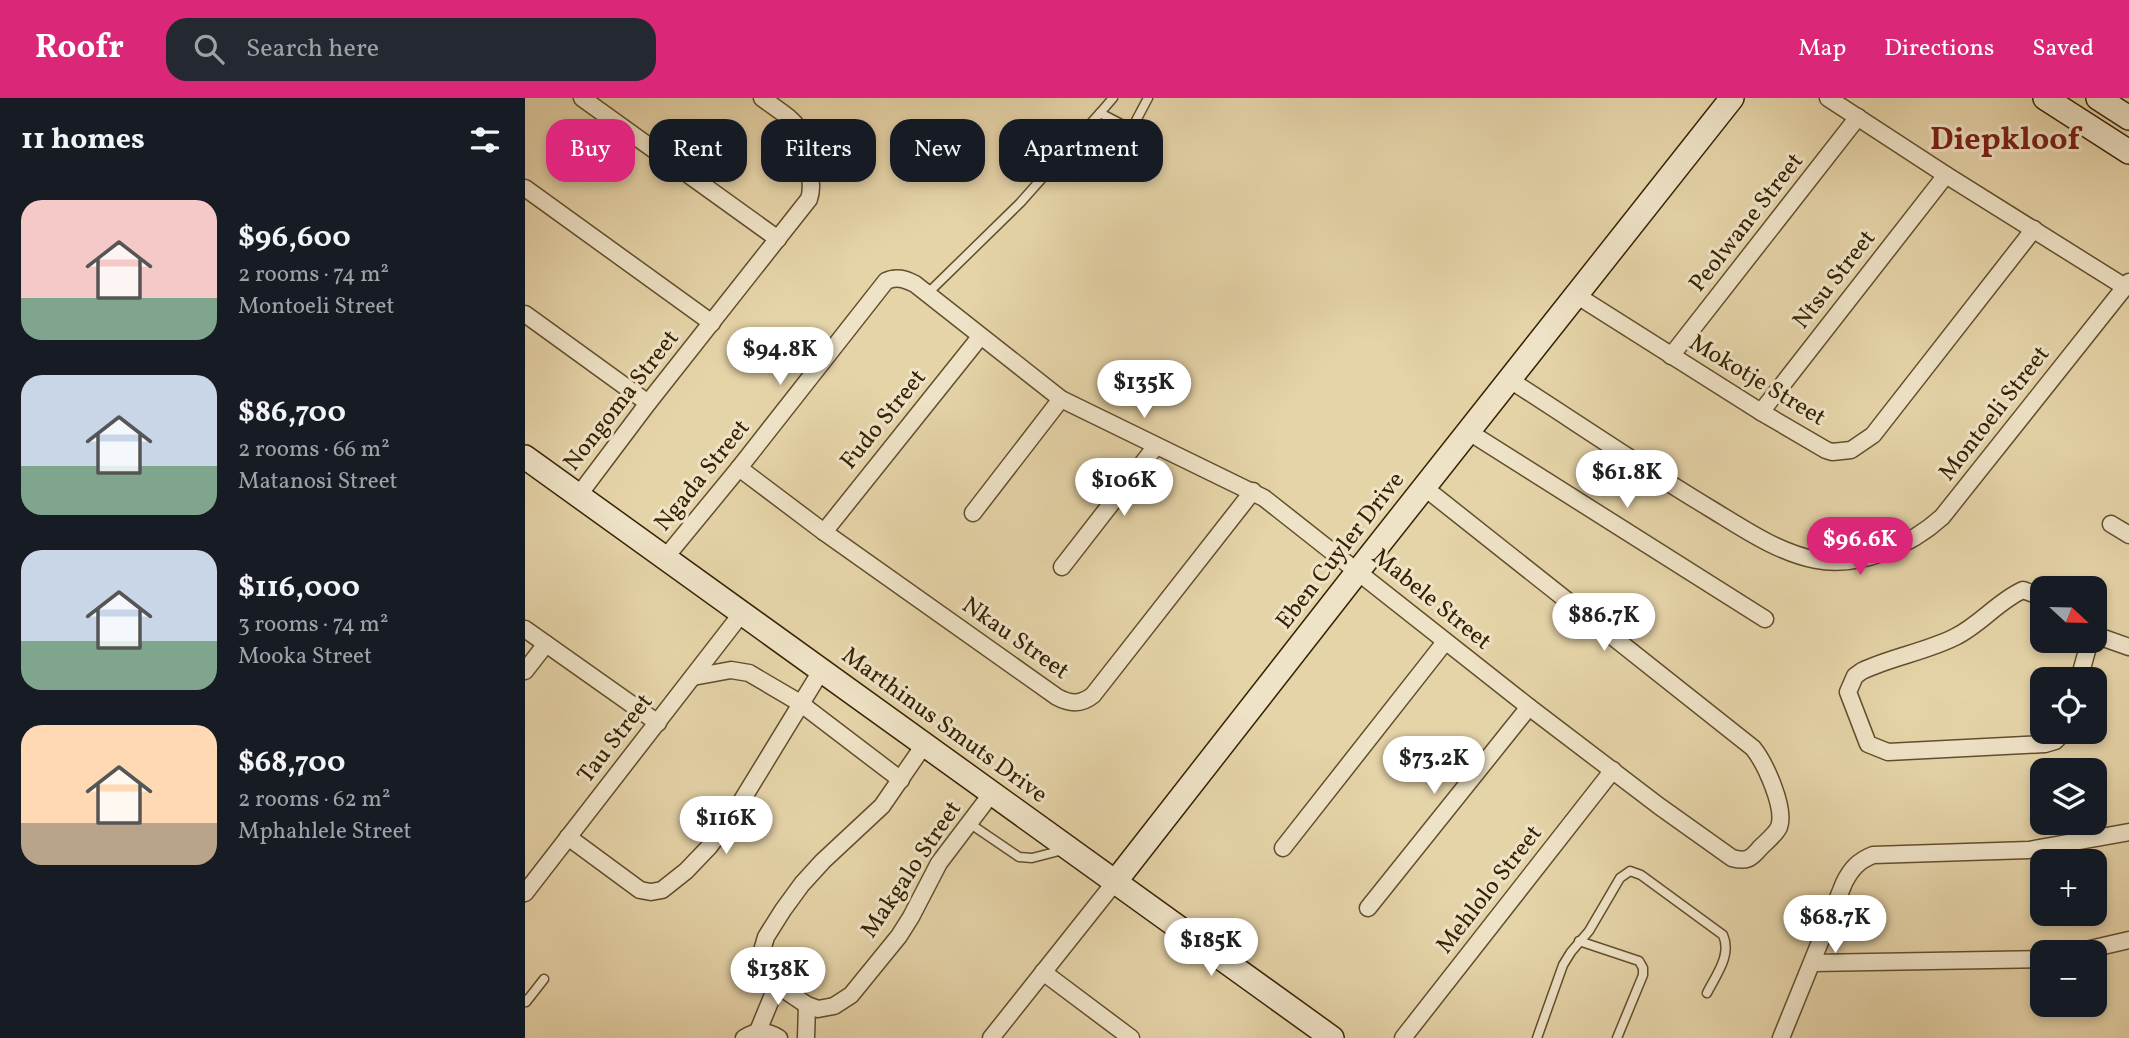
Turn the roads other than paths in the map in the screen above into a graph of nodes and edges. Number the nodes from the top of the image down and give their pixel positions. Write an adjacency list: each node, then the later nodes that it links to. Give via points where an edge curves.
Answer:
1 (582, 98): 18 (street)
2 (762, 98): 18 (street, Nongoma Street, via 792,120 804,136 812,189 806,205)
3 (1113, 98): 9 (lane)
4 (1148, 98): 13 (lane)
5 (1733, 98): 21 (street, Eben Cuyler Drive)
6 (1828, 98): 10 (street)
7 (2045, 98): 14 (street)
8 (2098, 98): 11 (street)
9 (1100, 113): 12 (lane); 20 (lane, via 1020,203)
10 (1858, 117): 15 (street); 25 (street, Peolwane Street)
11 (2129, 118)
12 (1111, 119)
13 (1137, 119)
14 (2129, 152)
15 (1945, 175): 17 (street); 29 (street, Ntsu Street)
16 (525, 188): 23 (street)
17 (2034, 229): 19 (street); 29 (street, Mokotje Street, via 1860,446 1841,452 1826,450)
18 (778, 239): 23 (street, Nongoma Street)
19 (2127, 284): 26 (street, Montoeli Street, via 1942,517 1907,544 1852,559 1818,560 1770,544)
20 (921, 289): 24 (street, Mabele Street); 33 (street, Ngada Street, via 900,278 886,281)
21 (1576, 295): 25 (street, Mokotje Street); 26 (street, Eben Cuyler Drive)
22 (525, 314): 28 (street)
23 (712, 323): 28 (street, Nongoma Street)
24 (980, 337): 27 (street, Mabele Street); 39 (street, Fudo Street)
25 (1671, 356): 29 (street, Mokotje Street)
26 (1510, 380): 30 (street, Eben Cuyler Drive)
27 (1061, 399): 31 (street, Mabele Street); 37 (street)
28 (649, 403): 36 (street, Nongoma Street)
29 (1761, 412)
30 (1469, 432): 34 (street, Eben Cuyler Drive); 46 (street)
31 (1156, 446): 35 (street, Mabele Street); 42 (street)
32 (525, 457): 36 (street, Marthinus Smuts Drive)
33 (739, 468): 39 (street, Nkau Street); 41 (street, Ngada Street)
34 (1425, 488): 43 (street, Eben Cuyler Drive); 60 (street, Mabele Street, via 1753,748 1777,799 1779,827 1748,860 1732,858)
35 (1253, 491): 39 (street, Nkau Street, via 1093,695 1078,703 1057,697); 43 (street, Mabele Street)
36 (578, 496): 41 (street, Marthinus Smuts Drive)
37 (973, 513)
38 (2111, 524): 40 (street)
39 (824, 531)
40 (2129, 535)
41 (665, 558): 45 (street, Marthinus Smuts Drive)
42 (1062, 567)
43 (1358, 571): 49 (street, Mabele Street); 68 (street, Eben Cuyler Drive)
44 (2030, 593): 59 (street, via 2013,594 1954,638 1861,671 1848,692 1868,744 1888,752)
45 (742, 613): 53 (street, Marthinus Smuts Drive); 54 (street, Tau Street)
46 (1765, 619)
47 (525, 629): 50 (street)
48 (2107, 639): 51 (street)
49 (1445, 642): 56 (street, Mabele Street); 67 (street)
50 (546, 644): 52 (street); 57 (street)
51 (2129, 647)
52 (525, 671)
53 (821, 671): 55 (street); 58 (street, Marthinus Smuts Drive)
54 (693, 677): 55 (street, via 731,670 749,673); 57 (street, Tau Street)
55 (800, 703): 61 (street); 65 (street, via 725,826 686,871 662,890 640,890)
56 (1529, 707): 60 (street, Mabele Street); 70 (street)
57 (658, 723): 65 (street, Tau Street)
58 (924, 744): 61 (street); 62 (street, Marthinus Smuts Drive)
59 (2045, 744)
60 (1612, 770): 88 (street, Mehlolo Street)
61 (901, 780): 78 (street, via 873,817 802,884 777,919 763,946 761,962)
62 (992, 793): 63 (street, Makgalo Street); 66 (street, Marthinus Smuts Drive)
63 (969, 823): 66 (lane, via 1019,857 1032,859); 81 (street, Makgalo Street, via 939,863 899,936 851,995 828,1008)
64 (2129, 832): 75 (street, via 2029,850 1873,855 1849,873)
65 (568, 837): 69 (street, Tau Street)
66 (1068, 848): 68 (street, Marthinus Smuts Drive)
67 (1283, 848)
68 (1115, 882): 76 (street, Eben Cuyler Drive); 87 (street, Marthinus Smuts Drive)
69 (525, 893)
70 (1368, 908)
71 (2129, 940): 73 (street)
72 (1579, 941): 79 (lane, via 1620,878 1630,871 1641,875 1723,935 1725,957); 89 (lane, via 1563,965); 90 (lane, via 1639,961 1643,968)
73 (2107, 945)
74 (2030, 959): 75 (street)
75 (1812, 963): 91 (street)
76 (1043, 972): 85 (street, Eben Cuyler Drive); 86 (street)
77 (544, 979): 80 (lane)
78 (777, 985): 81 (street); 82 (street)
79 (1707, 993)
80 (525, 1002)
81 (807, 1005): 84 (street)
82 (751, 1035): 83 (street, via 764,1031)
83 (779, 1038)
84 (806, 1038)
85 (991, 1038)
86 (1131, 1038)
87 (1332, 1038)
88 (1403, 1038)
89 (1537, 1038)
90 (1618, 1038)
91 (1781, 1038)

